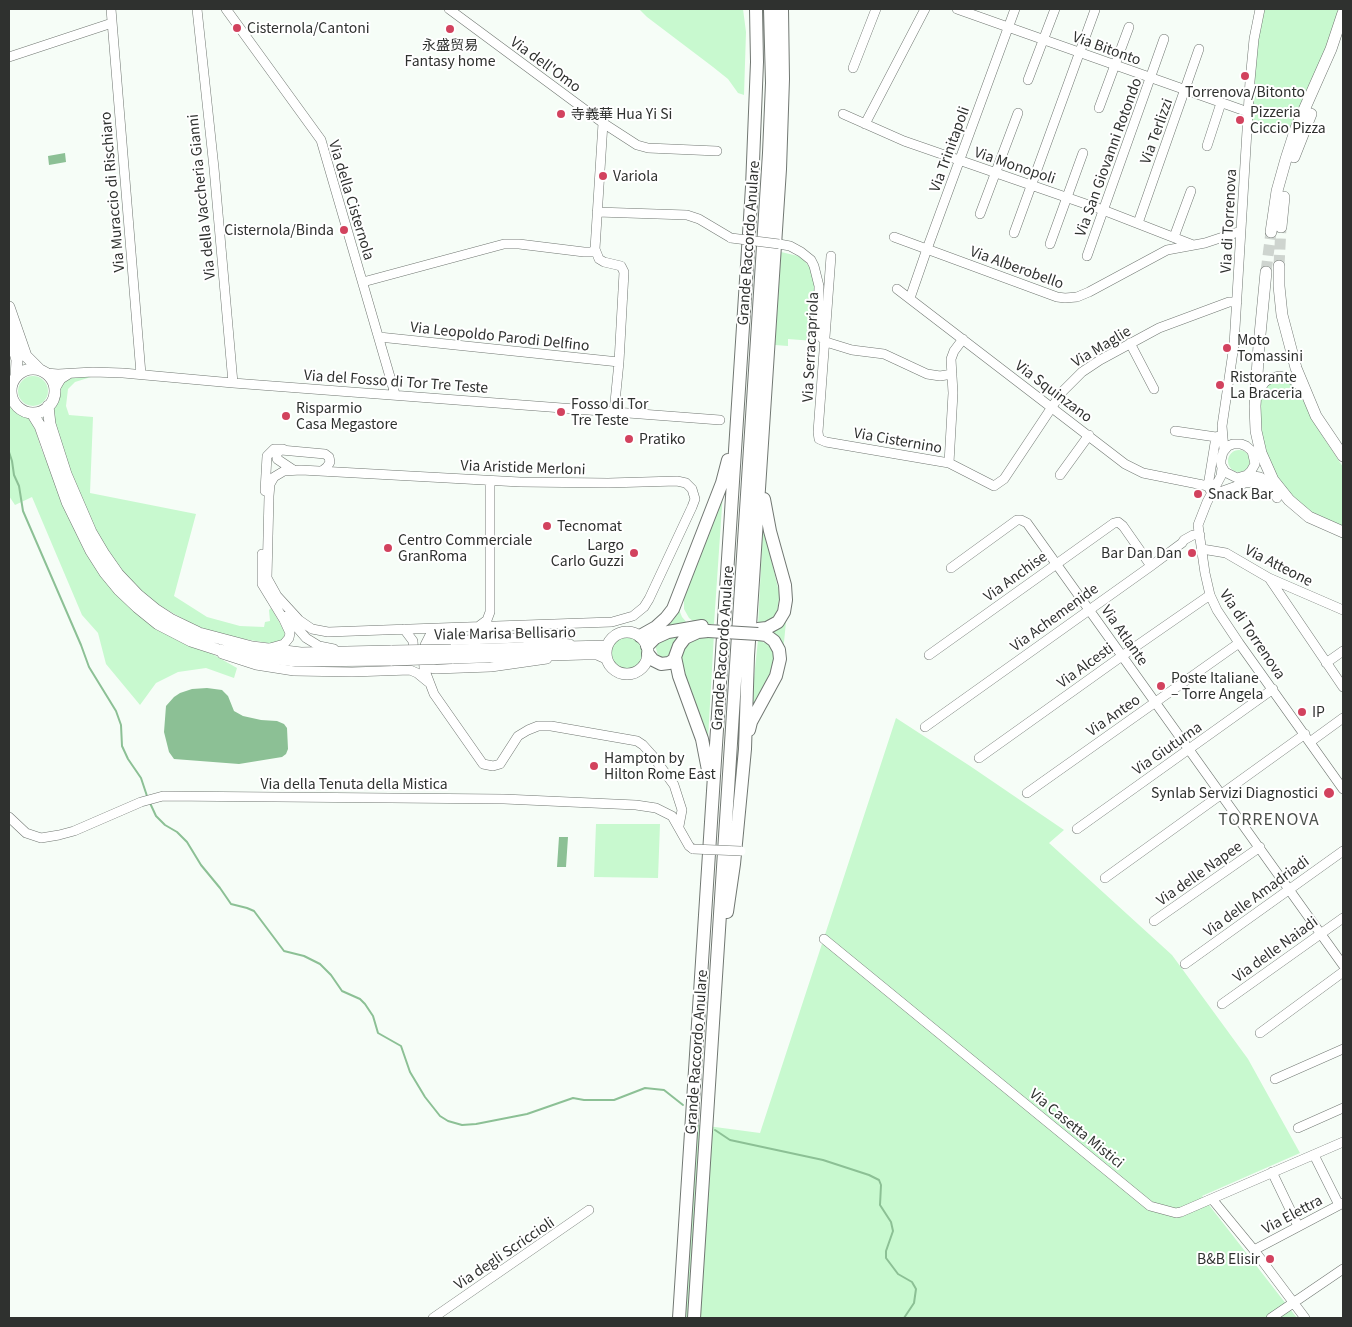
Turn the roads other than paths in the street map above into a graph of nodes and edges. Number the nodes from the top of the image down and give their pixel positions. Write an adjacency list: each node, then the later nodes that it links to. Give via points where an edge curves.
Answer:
1 (111, 9): 18 (street, Via Muraccio di Rischiaro)
2 (198, 9): 81 (street, Via della Vaccheria Gianni)
3 (226, 9): 65 (street, Via della Cisternola, via 321,140)
4 (449, 9): 39 (street, Via dell'Omo)
5 (749, 9): 28 (highway)
6 (756, 9): 28 (highway, Grande Raccordo Anulare)
7 (770, 9): 176 (highway, Grande Raccordo Anulare, via 770,145)
8 (782, 9): 24 (highway)
9 (786, 9): 24 (highway)
10 (876, 9): 30 (street)
11 (925, 9): 40 (street)
12 (957, 9): 19 (street, Via Bitonto)
13 (1015, 9): 19 (street, Via Trinitapoli)
14 (1055, 9): 22 (street)
15 (1260, 9): 36 (street, Via di Torrenova, via 1252,51)
16 (1095, 10): 26 (street)
17 (1343, 13): 21 (main road, via 1286,159 1277,191 1276,229 1295,155)
18 (112, 23): 27 (street); 78 (street, Via Muraccio di Rischiaro)
19 (1008, 27): 22 (street, Via Bitonto); 44 (street, Via Trinitapoli)
20 (1129, 27): 29 (street)
21 (1343, 37)
22 (1043, 39): 26 (street, Via Bitonto); 32 (street)
23 (1164, 39): 31 (street, Via San Giovanni Rotondo)
24 (784, 40): 99 (highway, via 779,186)
25 (1200, 49): 33 (street, Via Terlizzi)
26 (1079, 52): 29 (street, Via Bitonto); 46 (street)
27 (9, 57)
28 (757, 62): 93 (highway, Grande Raccordo Anulare)
29 (1114, 65): 31 (street, Via Bitonto); 35 (street)
30 (853, 68)
31 (1150, 79): 33 (street, Via Bitonto); 49 (street, Via San Giovanni Rotondo)
32 (1028, 80)
33 (1185, 90): 34 (street, Via Bitonto); 52 (street, Via Terlizzi)
34 (1221, 103): 36 (street, Via Bitonto); 41 (street)
35 (1099, 108)
36 (1248, 112): 53 (street, Via di Torrenova)
37 (844, 114): 40 (street, Via Monopoli)
38 (1018, 114): 45 (street)
39 (603, 123): 42 (street, Via dell'Omo, via 643,148); 50 (street)
40 (865, 124): 44 (street, Via Monopoli)
41 (1207, 146)
42 (717, 151)
43 (1083, 153): 48 (street, Via Monopoli)
44 (960, 160): 45 (street, Via Monopoli); 59 (street, Via Trinitapoli)
45 (996, 173): 46 (street, Via Monopoli); 51 (street)
46 (1031, 185): 48 (street, Via Monopoli); 54 (street)
47 (1191, 191): 56 (street)
48 (1067, 198): 49 (street, Via Monopoli); 57 (street, Via Monopoli)
49 (1103, 210): 52 (street, Via Monopoli); 62 (street, Via San Giovanni Rotondo)
50 (597, 212): 60 (street); 73 (street, bridge, via 687,215 731,238 779,244 801,252 811,260 819,283 817,322)
51 (980, 214)
52 (1138, 223): 56 (street, Via Monopoli)
53 (1241, 231): 58 (street, Via Alberobello); 68 (street, Via di Torrenova)
54 (1014, 233)
55 (894, 236): 59 (street, Via Alberobello)
56 (1174, 237): 58 (street, Via Monopoli)
57 (1050, 244)
58 (1193, 245): 59 (street, Via Alberobello, via 1163,252 1089,292 1065,298)
59 (927, 248): 67 (street, Via Trinitapoli)
60 (595, 249): 65 (street, via 584,252 504,244); 75 (street, via 601,260 619,265 624,270)
61 (831, 256): 73 (street, Via Serracapriola)
62 (1087, 256)
63 (1279, 266): 84 (main road, via 1284,325)
64 (1266, 272): 86 (main road)
65 (363, 282): 71 (street, Via della Cisternola)
66 (897, 289): 67 (street, Via Squinzano)
67 (910, 298): 72 (street, Via Squinzano)
68 (1237, 302): 74 (street, Via Maglie, via 1176,321); 96 (street, Via di Torrenova, via 1228,390)
69 (9, 308): 76 (main road, via 26,356)
70 (9, 332): 80 (main road, via 17,360)
71 (379, 337): 75 (street, Via Leopoldo Parodi Delfino); 85 (street, Via della Cisternola)
72 (962, 339): 79 (street, via 952,354); 88 (street, Via Squinzano)
73 (823, 340): 79 (street, via 852,350 884,354 927,374); 97 (street, Via Serracapriola)
74 (1130, 343): 83 (street); 88 (street, Via Maglie, via 1082,372 1069,383)
75 (619, 362): 90 (street)
76 (43, 372): 77 (street, Via del Fosso di Tor Tre Teste); 80 (main road, via 27,370); 82 (main road, via 50,377)
77 (69, 374): 78 (street, Via del Fosso di Tor Tre Teste); 82 (street)
78 (141, 374): 81 (street, Via del Fosso di Tor Tre Teste)
79 (952, 374): 103 (street, via 954,393)
80 (16, 377): 89 (main road, via 12,397 20,408)
81 (232, 383): 85 (street, Via del Fosso di Tor Tre Teste)
82 (55, 389): 87 (main road)
83 (1154, 389)
84 (1304, 391): 86 (street, via 1293,380 1280,376 1268,380); 102 (main road, via 1319,422)
85 (395, 394): 90 (street, Via del Fosso di Tor Tre Teste)
86 (1256, 396): 91 (main road)
87 (48, 406): 89 (main road); 138 (main road, Viale Marisa Bellisario, via 50,426 80,510 100,549 122,578 149,605 172,620 209,636)
88 (1052, 407): 95 (street, Via Squinzano); 113 (street, Via Maglie, via 1004,479)
89 (32, 412): 133 (main road, Viale Marisa Bellisario, via 71,511 100,566 141,611 167,630)
90 (614, 412): 92 (street, Via del Fosso di Tor Tre Teste)
91 (1255, 415): 98 (street, via 1251,435); 116 (main road, via 1259,443 1268,470 1282,493)
92 (720, 420)
93 (736, 429): 136 (highway, via 722,482 675,604); 163 (highway, Grande Raccordo Anulare)
94 (1175, 431): 96 (street)
95 (1089, 435): 107 (street); 114 (street, Via Squinzano, via 1136,470)
96 (1219, 436): 98 (street); 101 (street, Via di Torrenova); 109 (street, Via di Torrenova)
97 (819, 439): 103 (street, Via Cisternino)
98 (1238, 444): 101 (street); 108 (street, via 1249,447 1254,456 1254,467)
99 (762, 447): 132 (highway, via 766,513 786,596 780,620); 157 (highway)
100 (283, 449): 105 (street, via 277,453 277,459); 106 (street, via 325,454 330,462); 138 (street, via 273,450 266,459 260,576 264,590 288,627 290,636 280,646)
101 (1224, 450): 104 (street)
102 (1343, 456)
103 (949, 463): 113 (street, Via Cisternino, via 990,485)
104 (1222, 468): 110 (street); 112 (street, Via di Torrenova)
105 (294, 470): 106 (street, Via Aristide Merloni); 123 (street, Via Aristide Merloni, via 278,474 270,484)
106 (322, 471): 111 (street, Via Aristide Merloni)
107 (1060, 475)
108 (1247, 475): 110 (street); 115 (street, via 1265,480)
109 (1210, 476): 112 (street, via 1212,480); 114 (street, Via di Torrenova)
110 (1233, 477): 114 (street, Via di Torrenova)
111 (490, 481): 128 (street, via 490,612 487,620); 128 (street, Via Aristide Merloni, via 680,481 691,486 695,499 651,597 633,616 612,622)
112 (1219, 481): 114 (street, Via di Torrenova)
113 (997, 484)
114 (1212, 491): 115 (street, via 1254,482); 118 (street, Via di Torrenova)
115 (1277, 498): 116 (street)
116 (1300, 511): 117 (main road)
117 (1342, 532)
118 (1200, 535): 119 (street, Via di Torrenova); 121 (street, Via Achemenide, via 1182,541)
119 (1202, 549): 124 (street, Via Atteone, via 1226,554); 125 (street, Via di Torrenova)
120 (1056, 563): 121 (street, Via Anchise, via 1118,522); 122 (street, Via Atlante, via 1022,520 1016,521); 126 (street, Via Atlante); 142 (street, Via Anchise)
121 (1151, 566): 126 (street, Via Achemenide)
122 (951, 568)
123 (267, 578): 131 (street, Via Aristide Merloni, via 284,604 312,629 331,632); 141 (street, via 274,598 295,627 319,646 371,649)
124 (1269, 578): 127 (street, Via Atteone); 148 (street)
125 (1210, 596): 134 (street, Via di Torrenova); 143 (street, Via Alcesti)
126 (1090, 609): 143 (street, Via Atlante); 155 (street, Via Achemenide)
127 (1343, 610)
128 (479, 626): 129 (street, Via Aristide Merloni)
129 (438, 628): 131 (street, Via Aristide Merloni); 135 (street)
130 (708, 628): 132 (highway, bridge); 136 (highway, via 668,632); 146 (highway, via 685,638)
131 (404, 629): 149 (street, via 413,641 414,655 410,667)
132 (758, 632): 157 (highway, via 774,641 780,659 772,683 751,722)
133 (188, 640): 141 (main road, Viale Marisa Bellisario, via 275,660 317,661); 149 (street, Viale Marisa Bellisario, via 234,659 278,669 319,672)
134 (1239, 643): 152 (street, Via di Torrenova); 153 (street, Via Anteo)
135 (425, 645): 139 (street, Viale Marisa Bellisario, via 440,640 521,638 550,640); 147 (street, Viale Marisa Bellisario)
136 (645, 645): 137 (main road, via 632,632 622,632 612,637); 144 (main road, via 647,660 636,672 620,673 612,669); 146 (highway, via 656,662 669,663)
137 (606, 646): 139 (main road, Viale Marisa Bellisario); 144 (main road)
138 (252, 648): 141 (main road, Viale Marisa Bellisario, via 296,653)
139 (585, 650): 144 (main road, Viale Marisa Bellisario); 145 (main road, Viale Marisa Bellisario)
140 (1343, 651): 148 (street)
141 (390, 654): 145 (main road, Viale Marisa Bellisario, bridge)
142 (929, 655)
143 (1122, 656): 153 (street, Via Atlante); 159 (street, Via Alcesti)
144 (606, 658)
145 (450, 659): 147 (street, Viale Marisa Bellisario, via 431,668); 150 (street)
146 (675, 659): 163 (highway, via 708,762)
147 (424, 661): 150 (street)
148 (1326, 663): 151 (street)
149 (405, 670): 150 (street, via 417,673)
150 (430, 684): 165 (street, via 435,697 487,766 500,764 518,736 538,726 637,741 674,785 682,810)
151 (1343, 687)
152 (1273, 689): 156 (street, Via di Torrenova); 158 (street, Via Giuturna)
153 (1155, 701): 158 (street, Via Atlante); 161 (street, Via Anteo)
154 (1343, 718): 156 (street)
155 (925, 727)
156 (1307, 738): 160 (street, Via di Torrenova); 162 (street)
157 (744, 749): 176 (highway, via 734,873)
158 (1189, 749): 162 (street, Via Atlante); 166 (street, Via Giuturna)
159 (979, 758)
160 (1343, 789)
161 (1026, 793)
162 (1221, 794): 167 (street, Via Atlante); 170 (street)
163 (711, 812): 197 (highway, Grande Raccordo Anulare)
164 (9, 817): 165 (street, Via della Tenuta della Mistica, via 30,835 41,838 74,831 163,796 504,798 656,808 666,811)
165 (679, 826): 168 (street, Via della Tenuta della Mistica, bridge, via 693,849)
166 (1077, 829)
167 (1260, 847): 171 (street, Via Atlante); 173 (street, Via delle Napee)
168 (741, 851)
169 (1343, 851): 171 (street, Via delle Amadriadi)
170 (1105, 878)
171 (1289, 889): 174 (street, Via Atlante); 177 (street, Via delle Amadriadi)
172 (1343, 918): 174 (street, Via delle Naiadi)
173 (1154, 921)
174 (1320, 934): 178 (street, Via Atlante); 180 (street, Via delle Naiadi)
175 (824, 939): 189 (street, Via Casetta Mistici, via 1150,1206 1176,1213)
176 (717, 963): 198 (highway, Grande Raccordo Anulare)
177 (1185, 964)
178 (1343, 965)
179 (1343, 972): 181 (street)
180 (1222, 1004)
181 (1260, 1033)
182 (1343, 1049): 183 (street)
183 (1276, 1079)
184 (1343, 1108): 185 (street)
185 (1298, 1128)
186 (1343, 1142): 187 (street, Via Casetta Mistici)
187 (1314, 1155): 188 (street, Via Casetta Mistici); 190 (street)
188 (1272, 1172): 189 (street, Via Casetta Mistici); 192 (street)
189 (1212, 1199): 193 (street)
190 (1341, 1204): 192 (street, Via Elettra)
191 (589, 1210): 196 (street, Via degli Scriccioli)
192 (1298, 1226): 193 (street, Via Elettra)
193 (1254, 1250): 195 (street)
194 (1343, 1269): 195 (street)
195 (1293, 1303): 199 (street); 200 (street)
196 (433, 1318)
197 (679, 1318)
198 (694, 1318)
199 (1271, 1318)
200 (1306, 1318)

